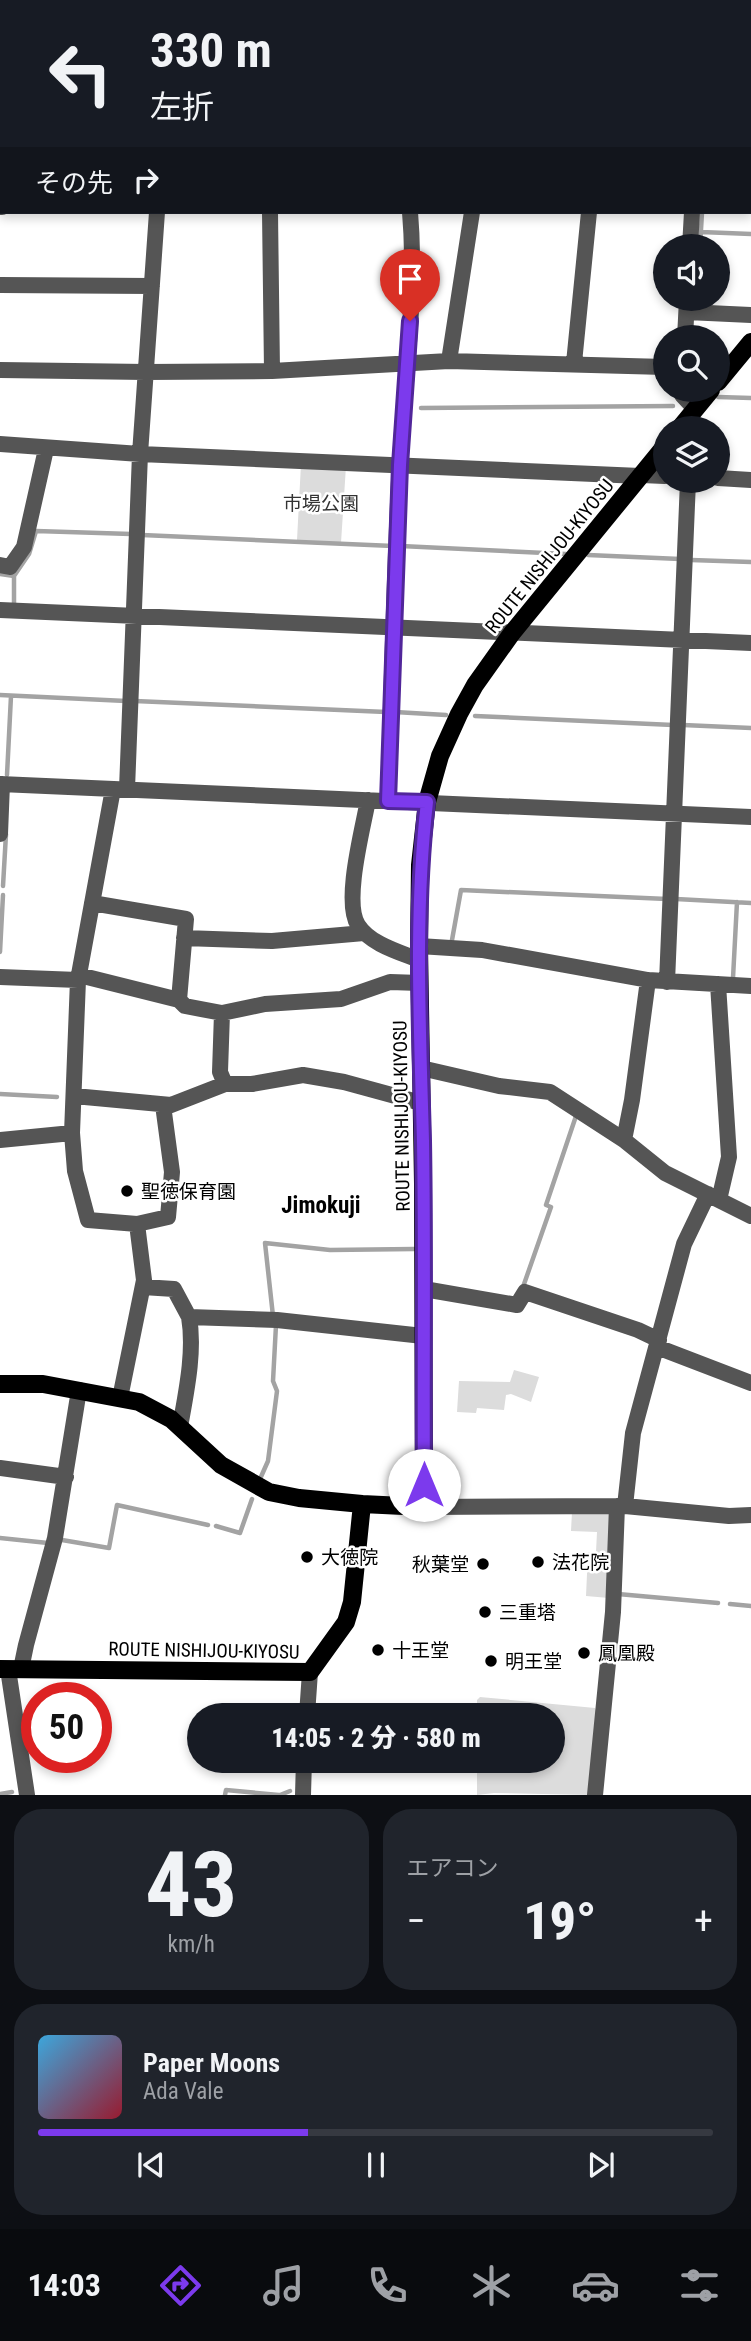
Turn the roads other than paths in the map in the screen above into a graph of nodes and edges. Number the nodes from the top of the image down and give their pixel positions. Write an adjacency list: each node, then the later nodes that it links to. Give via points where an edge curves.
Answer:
1 (157, 214): 9 (street)
2 (270, 214): 19 (street)
3 (410, 214): 14 (street)
4 (472, 214): 13 (street)
5 (589, 214): 15 (street)
6 (692, 214): 7 (street)
7 (691, 234)
8 (0, 285): 9 (street)
9 (152, 286): 20 (street)
10 (723, 311): 11 (street)
11 (751, 315)
12 (751, 342): 17 (main road)
13 (449, 360): 14 (street); 15 (street)
14 (406, 363): 19 (street); 25 (street)
15 (574, 363): 16 (street)
16 (653, 366)
17 (730, 367)
18 (0, 370): 20 (street)
19 (272, 371): 20 (street)
20 (146, 372): 23 (street)
21 (0, 444): 22 (street)
22 (47, 449): 23 (street); 31 (street, via 24,547 9,567)
23 (140, 454): 25 (street); 33 (street)
24 (653, 461): 26 (main road, ROUTE NISHIJOU-KIYOSU)
25 (400, 465): 26 (street); 34 (street)
26 (641, 476): 27 (street); 35 (main road, ROUTE NISHIJOU-KIYOSU)
27 (653, 476)
28 (730, 479): 29 (street)
29 (751, 480)
30 (688, 493): 36 (street)
31 (0, 565)
32 (0, 610): 33 (street)
33 (133, 616): 34 (street); 39 (street)
34 (394, 628): 35 (street); 41 (street)
35 (512, 633): 36 (street); 42 (main road, ROUTE NISHIJOU-KIYOSU, via 458,714)
36 (682, 640): 37 (street); 43 (street)
37 (751, 643)
38 (1, 784): 39 (street); 45 (street)
39 (120, 789): 40 (street); 46 (street)
40 (368, 800): 41 (street); 47 (street, via 352,890 354,916)
41 (388, 801): 42 (street)
42 (427, 802): 43 (street); 50 (main road, ROUTE NISHIJOU-KIYOSU, via 420,864)
43 (675, 813): 44 (street); 55 (street)
44 (751, 817)
45 (0, 834)
46 (93, 903): 48 (street, via 186,919); 52 (street)
47 (364, 933): 48 (street, via 272,941); 49 (street)
48 (184, 938): 59 (street)
49 (393, 950): 50 (street); 54 (street)
50 (419, 953): 53 (street, via 482,950); 56 (main road, ROUTE NISHIJOU-KIYOSU)
51 (0, 977): 52 (street)
52 (79, 977): 59 (street); 63 (street)
53 (648, 980): 55 (street); 68 (street)
54 (392, 982): 56 (street); 60 (street, via 341,999 265,1004)
55 (667, 982): 57 (street)
56 (420, 983): 61 (main road, ROUTE NISHIJOU-KIYOSU)
57 (718, 984): 58 (street); 69 (street, via 729,1157)
58 (751, 986)
59 (179, 1000): 60 (street, via 186,1006)
60 (222, 1013): 62 (street, via 220,1072)
61 (421, 1068): 64 (main road, ROUTE NISHIJOU-KIYOSU); 68 (street, via 550,1092)
62 (225, 1084): 64 (street, via 303,1075); 65 (street)
63 (74, 1096): 65 (street); 66 (street)
64 (421, 1103): 73 (main road, ROUTE NISHIJOU-KIYOSU)
65 (163, 1105): 71 (street, via 172,1172 168,1217)
66 (72, 1133): 67 (street); 71 (street, via 75,1171 88,1220)
67 (0, 1140)
68 (624, 1140): 69 (street, via 665,1173)
69 (714, 1197): 70 (street); 76 (street, via 684,1244)
70 (751, 1216)
71 (137, 1224): 72 (street)
72 (144, 1287): 74 (street, via 174,1289); 80 (street)
73 (424, 1289): 75 (main road, ROUTE NISHIJOU-KIYOSU); 76 (street, via 517,1305 525,1292 638,1330)
74 (189, 1317): 75 (street, via 277,1320); 81 (street)
75 (423, 1336): 86 (main road, ROUTE NISHIJOU-KIYOSU)
76 (658, 1343): 77 (street); 85 (street, via 633,1433)
77 (751, 1383)
78 (0, 1384): 79 (main road)
79 (79, 1390): 80 (main road); 83 (street)
80 (120, 1398): 81 (main road, via 147,1405)
81 (180, 1427): 84 (main road, via 221,1465 269,1492)
82 (0, 1468): 83 (street)
83 (66, 1477): 88 (street, via 55,1538 26,1644)
84 (362, 1504): 86 (main road); 89 (main road, ROUTE NISHIJOU-KIYOSU, via 346,1622)
85 (621, 1506): 86 (street); 87 (street); 94 (street)
86 (424, 1507)
87 (751, 1515)
88 (10, 1669): 89 (main road, ROUTE NISHIJOU-KIYOSU); 92 (street)
89 (310, 1672): 90 (street)
90 (307, 1703)
91 (304, 1773): 93 (street)
92 (27, 1795)
93 (303, 1795)
94 (595, 1795)

